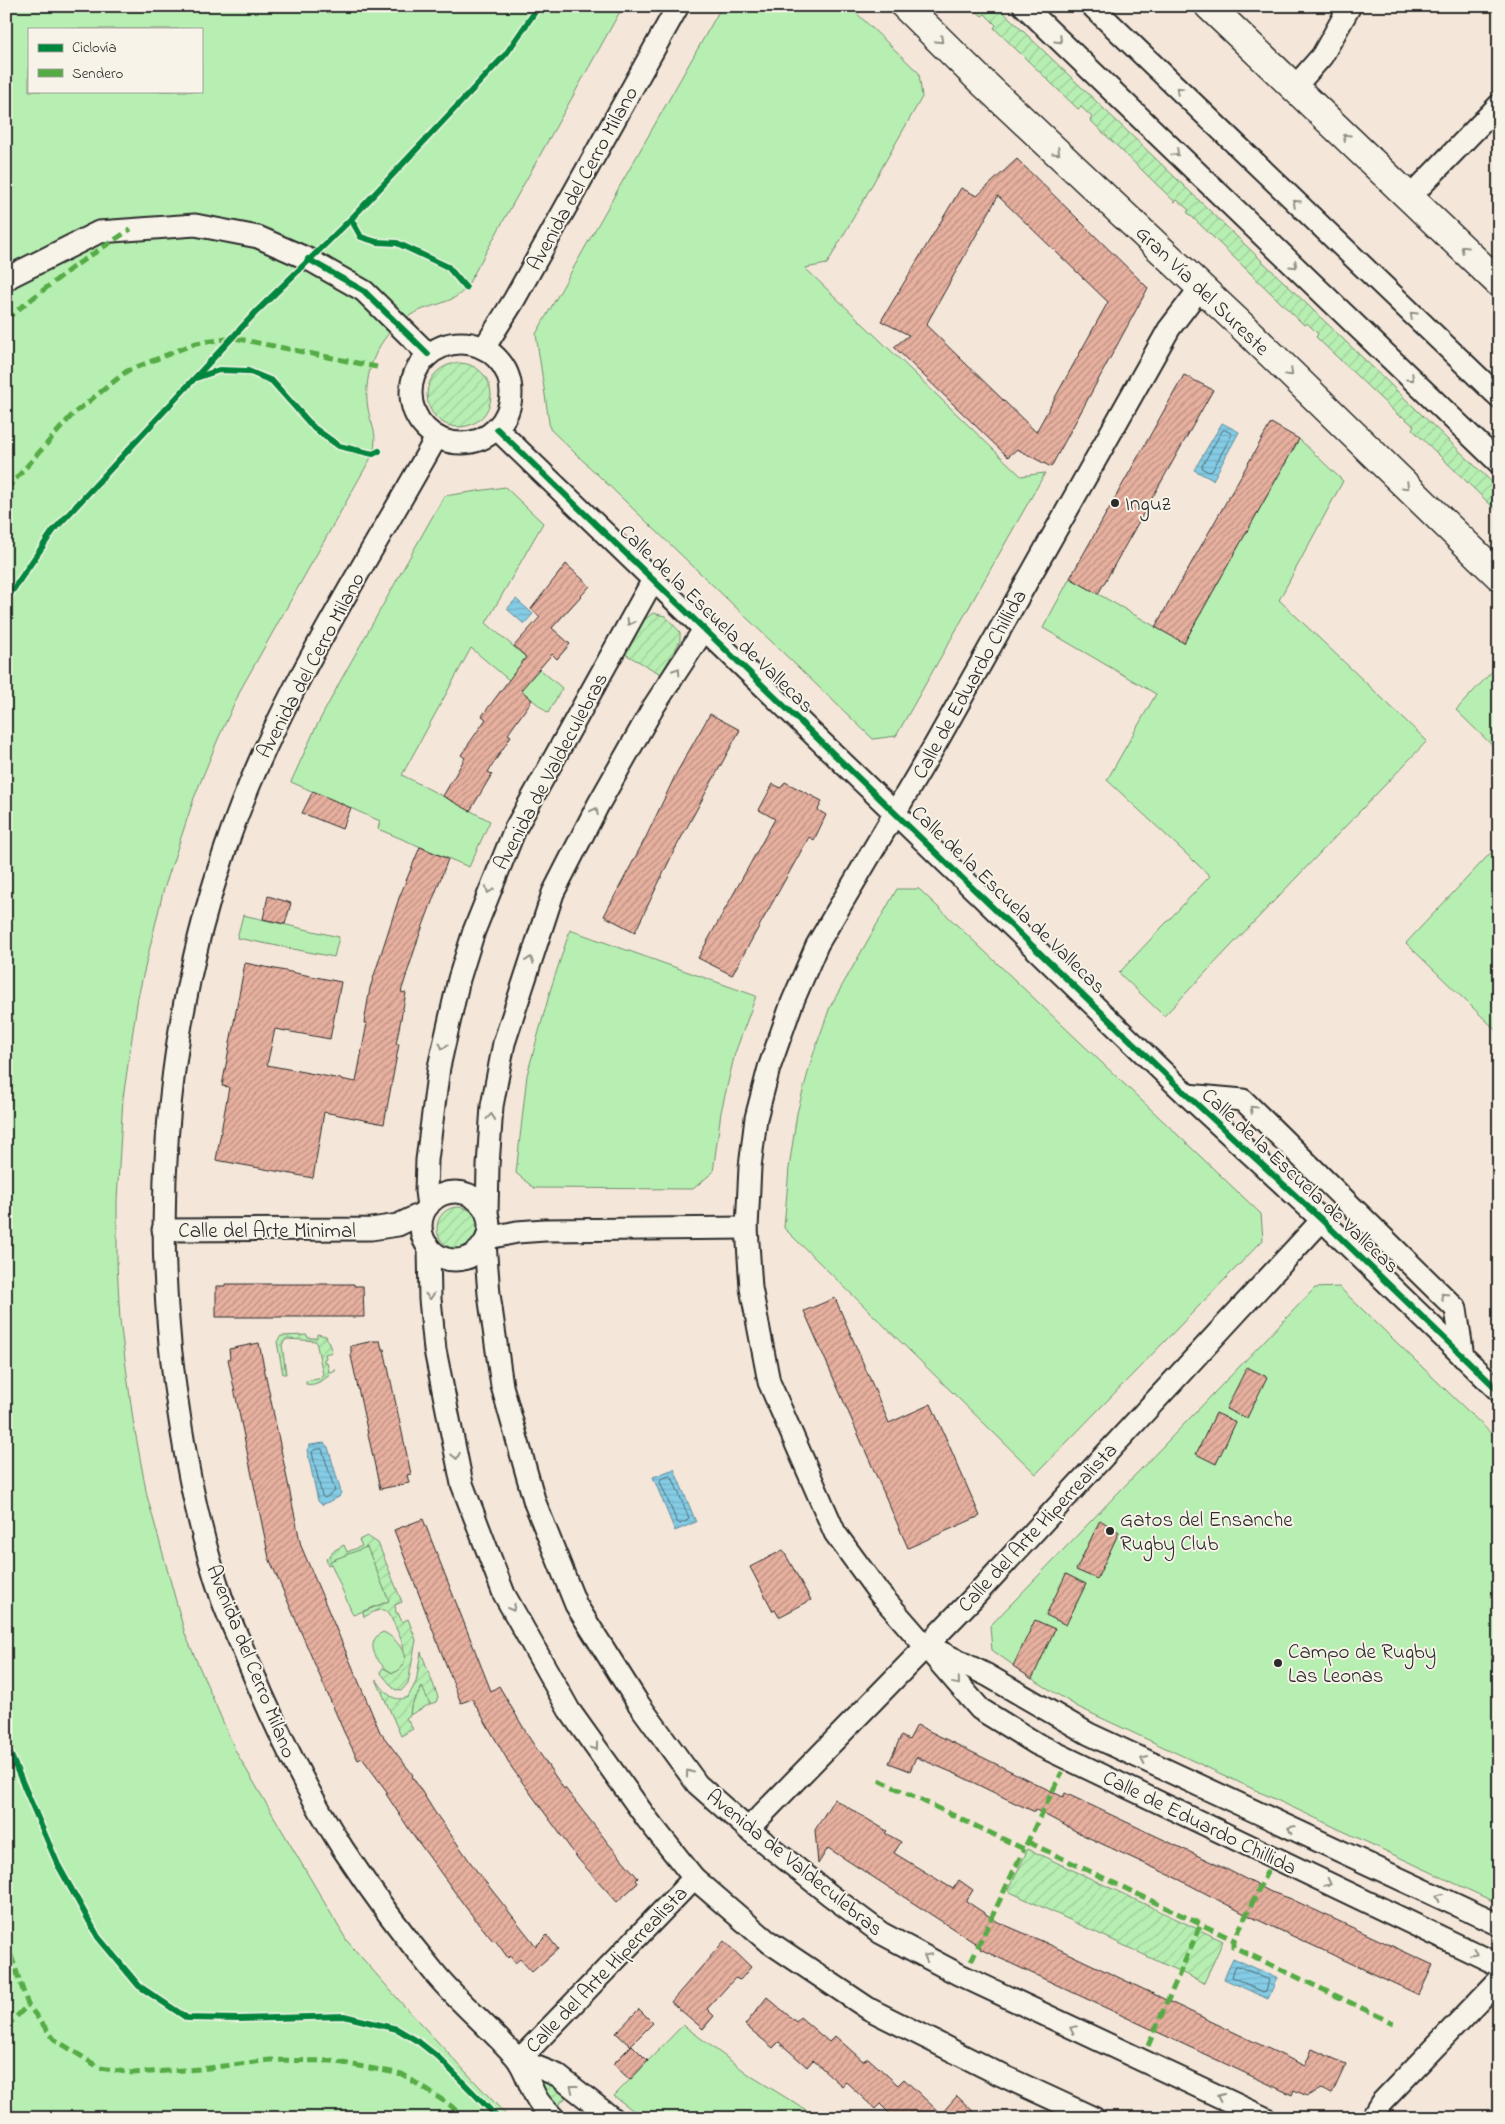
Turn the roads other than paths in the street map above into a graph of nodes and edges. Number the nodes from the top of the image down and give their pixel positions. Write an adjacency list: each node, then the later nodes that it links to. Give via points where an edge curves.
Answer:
1 (678, 6): 13 (street, Avenida del Cerro Milano)
2 (905, 6): 12 (street, Gran Vía del Sureste, one-way to 12)
3 (1024, 6): 18 (street, one-way to 18)
4 (1092, 6): 15 (street, one-way to 4)
5 (1209, 6): 7 (street)
6 (1350, 6): 7 (street, via 1322,56)
7 (1294, 88): 9 (street, one-way to 7)
8 (1499, 105): 9 (street)
9 (1410, 198): 11 (street, one-way to 9)
10 (6, 280): 14 (street, via 99,232 195,225 258,237 308,259 364,291)
11 (1499, 283)
12 (1201, 287): 19 (street, Gran Vía del Sureste, one-way to 19); 22 (street, Calle de Eduardo Chillida, via 1169,329)
13 (484, 348): 14 (street, via 470,343 455,343 441,346); 16 (street, via 497,357 511,385 509,408)
14 (428, 354): 17 (street, via 411,382 410,398 414,414 423,428)
15 (1499, 398)
16 (497, 429): 17 (street, via 484,439 468,444 452,444); 20 (street, Calle de la Escuela de Vallecas)
17 (436, 438): 29 (street, Avenida del Cerro Milano, via 282,711 226,846 187,988 168,1110)
18 (1499, 462)
19 (1499, 576)
20 (653, 580): 21 (street, Calle de la Escuela de Vallecas); 24 (street, Avenida de Valdeculebras, one-way to 24, via 515,829 474,931 458,979 436,1084 427,1160)
21 (705, 628): 22 (street, Calle de la Escuela de Vallecas); 25 (street, one-way to 21, via 492,1106 504,1043 553,893 654,706)
22 (896, 812): 23 (street, Calle de la Escuela de Vallecas); 27 (street, Calle de Eduardo Chillida, via 817,946 792,1003 769,1068 756,1118)
23 (1187, 1094): 26 (street, Calle de la Escuela de Vallecas); 33 (street, Calle de la Escuela de Vallecas, one-way to 23, via 1456,1309 1243,1100)
24 (426, 1210): 25 (street, via 436,1198 457,1192 474,1198); 28 (street, Calle del Arte Minimal, via 398,1225); 32 (street, via 422,1229)
25 (487, 1214): 30 (street, via 512,1225); 31 (street, via 490,1228)
26 (1322, 1220): 33 (street, Calle de la Escuela de Vallecas); 35 (street, Calle del Arte Hiperrealista)
27 (747, 1228): 30 (street); 35 (street, Calle de Eduardo Chillida, via 751,1288 769,1382 835,1533 879,1593)
28 (371, 1229): 29 (street, Calle del Arte Minimal); 32 (street, Calle del Arte Minimal, via 405,1235)
29 (163, 1230): 41 (street, Avenida del Cerro Milano, via 168,1340 188,1469 222,1598 254,1675 294,1765 382,1906 438,1976)
30 (545, 1230): 31 (street, via 517,1232)
31 (486, 1240): 32 (street, via 474,1255 460,1260 446,1259); 36 (street, Avenida de Valdeculebras, one-way to 31, via 697,1784 638,1703 576,1605 535,1503 502,1386 489,1294)
32 (428, 1246): 37 (street, one-way to 37, via 435,1350 462,1484 504,1594 569,1710)
33 (1462, 1357): 34 (street, Calle de la Escuela de Vallecas)
34 (1499, 1392)
35 (925, 1645): 36 (street, Calle del Arte Hiperrealista); 38 (street, Calle de Eduardo Chillida, one-way to 35, via 1088,1734 987,1675); 39 (street, Calle de Eduardo Chillida, one-way to 39, via 980,1709 1037,1744)
36 (748, 1829): 46 (street, Avenida de Valdeculebras, one-way to 36, via 967,1978 881,1933)
37 (694, 1878): 41 (street, Calle del Arte Hiperrealista); 45 (street, via 766,1940 868,2009)
38 (1499, 1925)
39 (1499, 1965)
40 (1499, 1980): 42 (street)
41 (519, 2060): 43 (street, Avenida del Cerro Milano, via 538,2102); 44 (street, Avenida del Cerro Milano, one-way to 41, via 557,2075)
42 (1377, 2110): 47 (street)
43 (554, 2118)
44 (612, 2118)
45 (1094, 2118)
46 (1265, 2118)
47 (1356, 2118)

